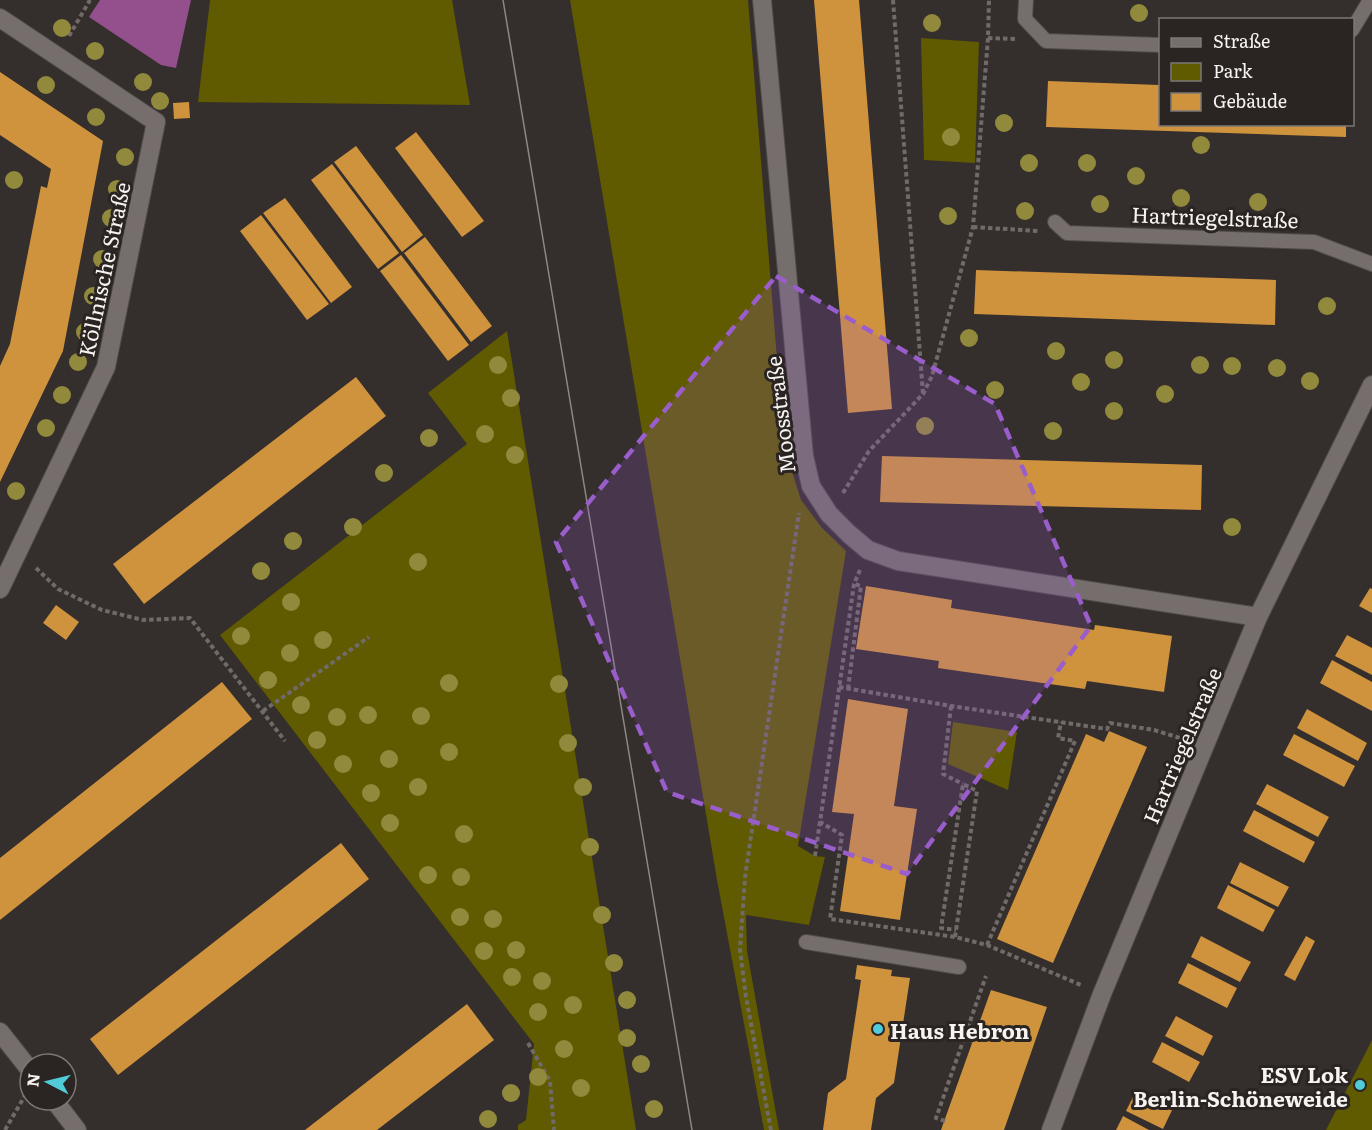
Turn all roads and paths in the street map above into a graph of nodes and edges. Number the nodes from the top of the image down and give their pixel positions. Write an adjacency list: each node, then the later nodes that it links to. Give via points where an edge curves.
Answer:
1 (90, 0): 10 (path)
2 (762, 0): 18 (street, Moosstraße, via 804,456 811,486)
3 (893, 0): 16 (path)
4 (989, 0): 12 (path)
5 (1026, 0): 9 (lane, via 1025,19 1047,41)
6 (1370, 0): 8 (lane)
7 (0, 18): 10 (street, Köllnische Straße)
8 (1354, 28)
9 (1159, 45)
10 (58, 56): 19 (street, Köllnische Straße, via 156,122 106,368)
11 (1055, 222): 13 (lane)
12 (972, 227): 13 (path); 16 (path, via 932,376)
13 (1067, 233): 14 (lane, Hartriegelstraße, via 1314,242)
14 (1372, 264)
15 (1372, 386): 23 (street, Hartriegelstraße)
16 (923, 394): 18 (path, via 869,451)
17 (799, 512): 53 (path, via 746,877 740,950)
18 (829, 513): 20 (street, Moosstraße)
19 (19, 550): 22 (street, Köllnische Straße); 28 (path, via 58,589 102,610 143,620 190,618)
20 (868, 550): 21 (path); 23 (street, Moosstraße, via 898,561)
21 (854, 584): 25 (path); 26 (path, via 861,586)
22 (0, 590)
23 (1258, 617): 41 (street, Hartriegelstraße)
24 (369, 637): 28 (path)
25 (839, 687): 26 (path); 33 (path)
26 (848, 689): 27 (path)
27 (951, 706): 29 (path); 32 (path, via 943,774)
28 (263, 711): 31 (path)
29 (1061, 722): 30 (path, via 1107,729 1110,723); 38 (path, via 1058,738 1074,741)
30 (1173, 735)
31 (285, 741)
32 (963, 783): 35 (path, via 977,791); 35 (path, via 941,928)
33 (820, 822): 34 (path); 36 (path, via 842,835 830,919)
34 (815, 856)
35 (956, 930): 36 (path)
36 (955, 937): 38 (path)
37 (806, 942): 39 (lane)
38 (987, 945): 41 (path)
39 (959, 967)
40 (986, 976): 43 (path)
41 (1102, 994): 54 (street, Hartriegelstraße)
42 (0, 1032): 46 (street)
43 (964, 1038): 44 (path); 49 (path, via 936,1118)
44 (973, 1041)
45 (528, 1043): 52 (path, via 550,1081)
46 (18, 1055)
47 (18, 1106): 50 (path)
48 (63, 1112): 51 (street)
49 (945, 1121)
50 (5, 1130)
51 (77, 1130)
52 (554, 1130)
53 (771, 1130)
54 (1051, 1130)

